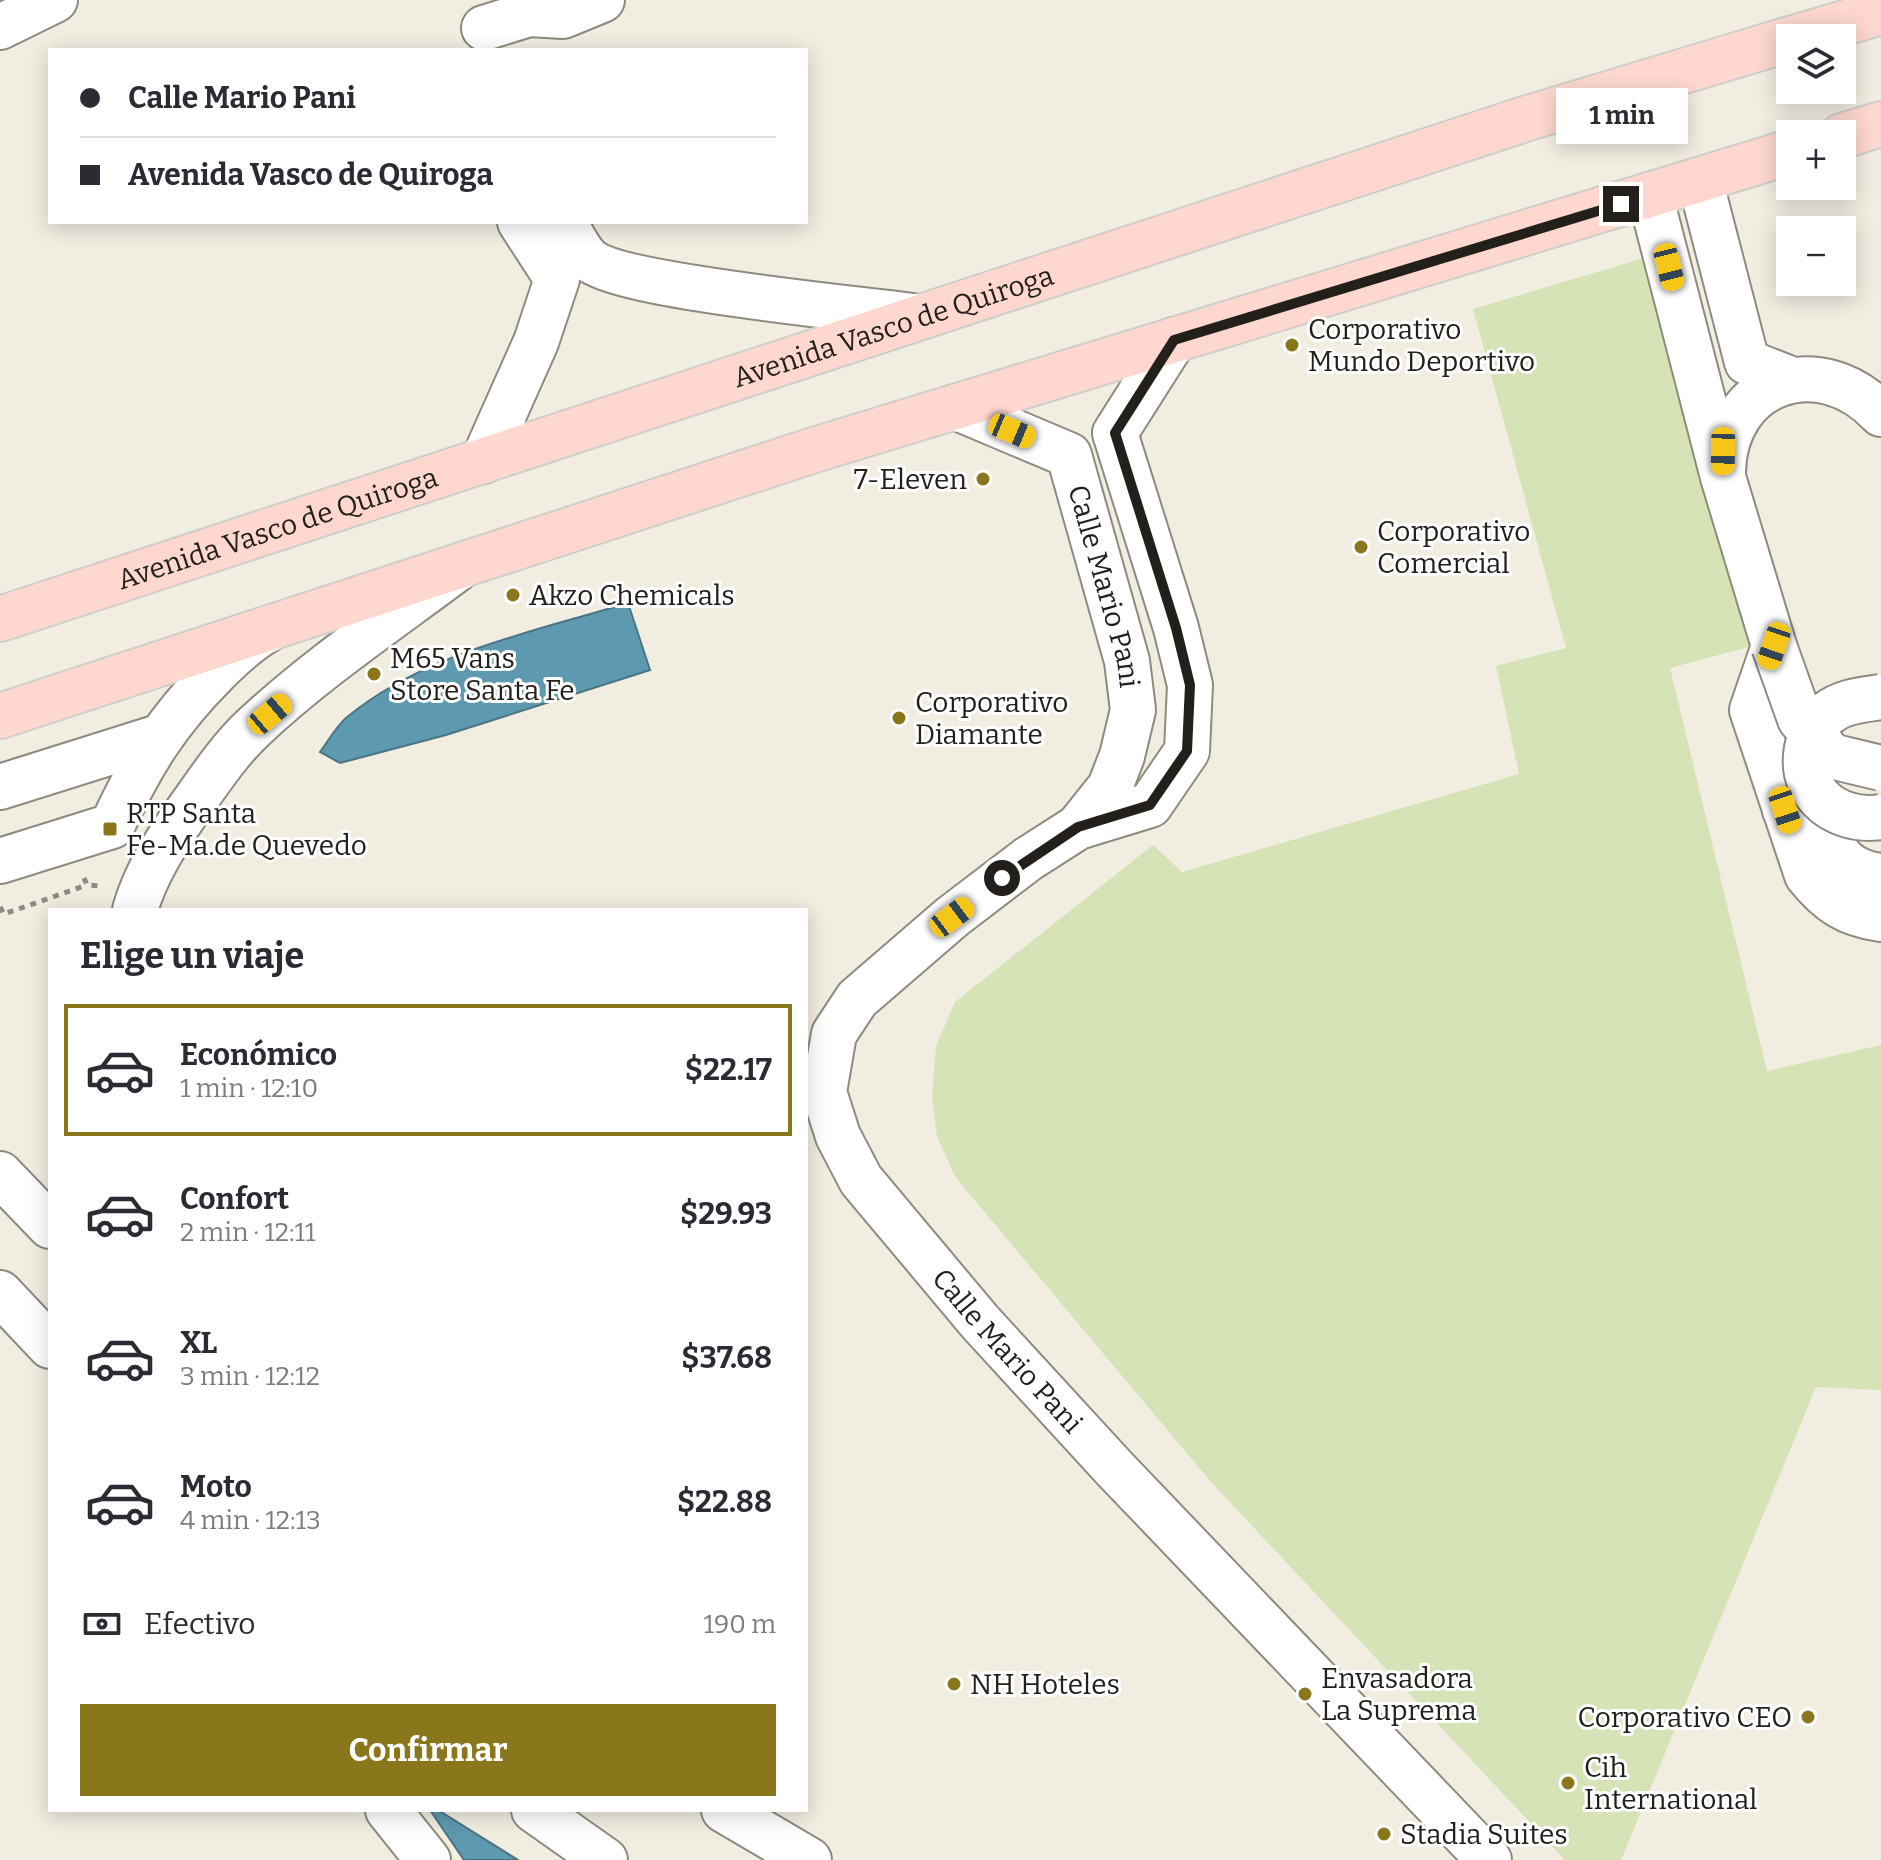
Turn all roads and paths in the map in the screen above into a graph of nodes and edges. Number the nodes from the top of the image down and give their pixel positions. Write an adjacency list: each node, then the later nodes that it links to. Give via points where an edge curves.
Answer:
1 (55, 0): 6 (street)
2 (602, 0): 4 (street, via 563,16)
3 (1881, 12): 5 (main road, Avenida Vasco de Quiroga)
4 (504, 24)
5 (1841, 24)
6 (0, 27)
7 (1776, 44): 15 (main road, Avenida Vasco de Quiroga, via 1528,118)
8 (1881, 124): 9 (main road)
9 (1856, 132)
10 (1776, 156): 11 (main road)
11 (1700, 180): 12 (main road); 17 (street, via 1747,362)
12 (1650, 195): 16 (main road); 21 (street)
13 (521, 224): 20 (street, via 557,279 536,342)
14 (565, 224): 15 (street, via 588,260 617,273)
15 (920, 317): 20 (main road, Avenida Vasco de Quiroga)
16 (1174, 340): 18 (main road); 34 (street, Calle Mario Pani, via 1115,433 1190,685 1187,751 1150,805)
17 (1793, 380): 19 (street, via 1843,385 1866,397); 21 (street, via 1768,389 1731,427 1723,451)
18 (955, 407): 22 (main road); 34 (street, Calle Mario Pani, via 1069,455 1127,661 1133,710 1110,787)
19 (1881, 414)
20 (483, 461): 23 (main road, Avenida Vasco de Quiroga)
21 (1723, 477): 25 (street)
22 (458, 567): 24 (main road); 38 (street, via 253,728 166,843)
23 (0, 619)
24 (273, 627): 27 (main road); 28 (street, via 231,658)
25 (1774, 646): 30 (street, bridge, via 1800,719 1831,756); 32 (street, via 1752,710)
26 (1880, 700): 29 (street, via 1816,711); 33 (street, bridge, via 1843,704 1826,714 1813,730 1805,764 1808,779 1831,809 1848,817)
27 (0, 716)
28 (159, 737): 31 (street); 35 (street, via 112,826)
29 (1778, 749)
30 (1881, 768)
31 (0, 787)
32 (1785, 810): 36 (street, via 1826,827 1840,858 1854,869); 40 (street, via 1807,875 1826,897 1850,913)
33 (1881, 817)
34 (1078, 827): 51 (street, Calle Mario Pani, via 952,917 857,999 834,1034 824,1092 838,1136 861,1180 990,1333)
35 (0, 861)
36 (1881, 876)
37 (87, 885): 39 (path)
38 (136, 908)
39 (2, 911)
40 (1881, 919)
41 (0, 1174): 42 (street)
42 (48, 1224)
43 (0, 1293): 44 (street)
44 (48, 1344)
45 (390, 1812): 48 (street)
46 (537, 1812): 49 (street)
47 (727, 1812): 50 (street)
48 (428, 1860)
49 (605, 1860)
50 (809, 1860)
51 (1489, 1860)

